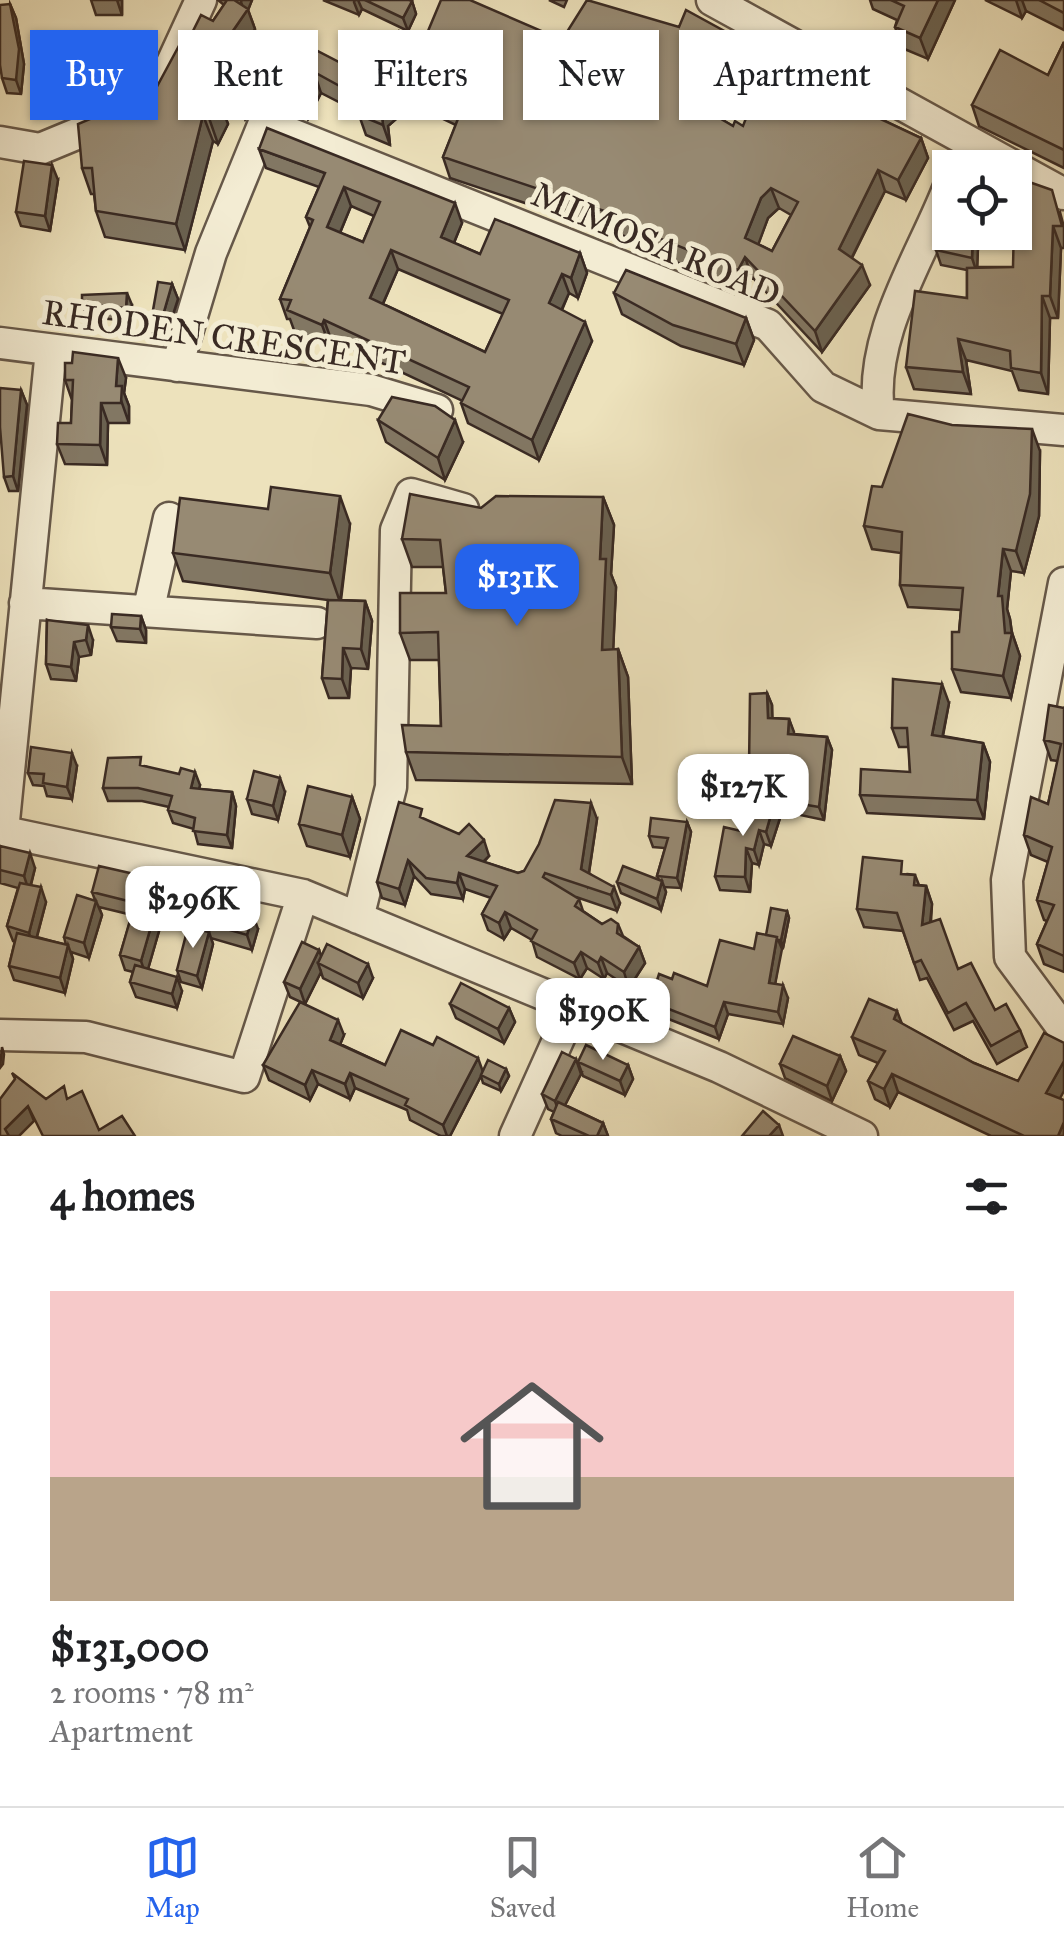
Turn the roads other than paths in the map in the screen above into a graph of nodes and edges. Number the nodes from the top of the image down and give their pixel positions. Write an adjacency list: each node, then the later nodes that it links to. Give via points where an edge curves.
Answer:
1 (201, 0): 3 (street, via 146,105 40,149)
2 (712, 0): 4 (street)
3 (0, 142)
4 (956, 150)
5 (1032, 181): 6 (street)
6 (1064, 194)
7 (932, 227): 12 (street, via 881,347 874,382)
8 (0, 343): 9 (street, RHODEN CRESCENT)
9 (51, 350): 10 (street, RHODEN CRESCENT); 17 (street)
10 (176, 366): 11 (street, RHODEN CRESCENT, via 371,390); 12 (street, MIMOSA ROAD, via 210,253 259,127 268,124 768,324 823,387)
11 (437, 410)
12 (879, 414): 13 (street, MIMOSA ROAD)
13 (1064, 430)
14 (488, 517): 23 (street, via 411,494 405,500 391,598 391,787)
15 (168, 518): 18 (street)
16 (1064, 583): 20 (street)
17 (25, 602): 18 (street); 21 (street)
18 (149, 608): 19 (street)
19 (317, 623)
20 (1057, 675): 25 (street, via 1007,880 1010,956)
21 (1, 831): 22 (street)
22 (303, 895): 23 (street); 26 (street, via 244,1077 86,1037)
23 (358, 918): 24 (street)
24 (573, 1007): 27 (street); 28 (street)
25 (1064, 1030)
26 (0, 1035)
27 (514, 1136)
28 (862, 1136)

